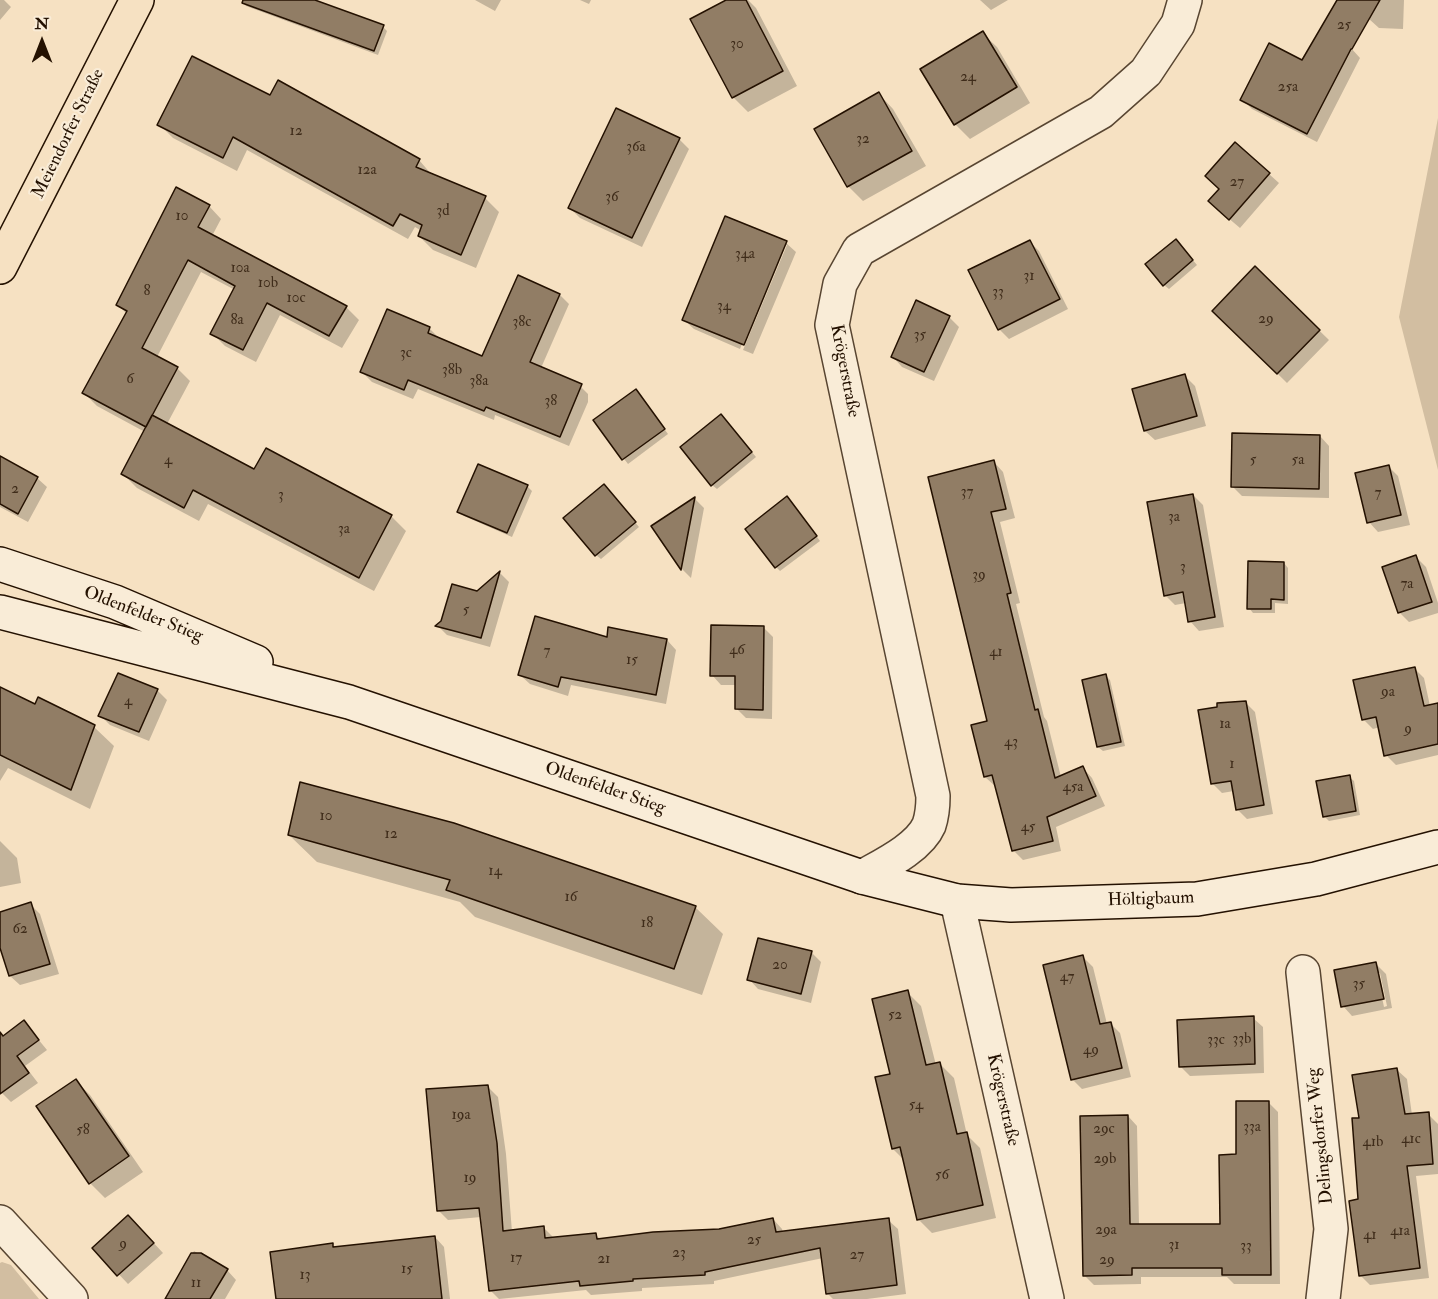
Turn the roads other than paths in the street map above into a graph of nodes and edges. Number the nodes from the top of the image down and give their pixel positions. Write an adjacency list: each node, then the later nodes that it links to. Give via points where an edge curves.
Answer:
1 (137, 0): 3 (main road, Meiendorfer Straße)
2 (1185, 0): 8 (street, Krögerstraße, via 1178,24 1146,72 1101,112 859,250 840,284 832,325 933,796 925,831 904,852)
3 (0, 267)
4 (0, 564): 6 (street, Oldenfelder Stieg, via 136,611)
5 (0, 612): 6 (street, Oldenfelder Stieg)
6 (349, 702): 8 (street, Oldenfelder Stieg)
7 (1438, 847): 9 (street, Höltigbaum, via 1316,879 1197,899 1011,905)
8 (862, 877): 9 (street, Höltigbaum)
9 (957, 901): 13 (street, Krögerstraße)
10 (1303, 972): 14 (street, Delingsdorfer Weg, via 1331,1229)
11 (0, 1222): 12 (street)
12 (71, 1299)
13 (1047, 1299)
14 (1323, 1299)

